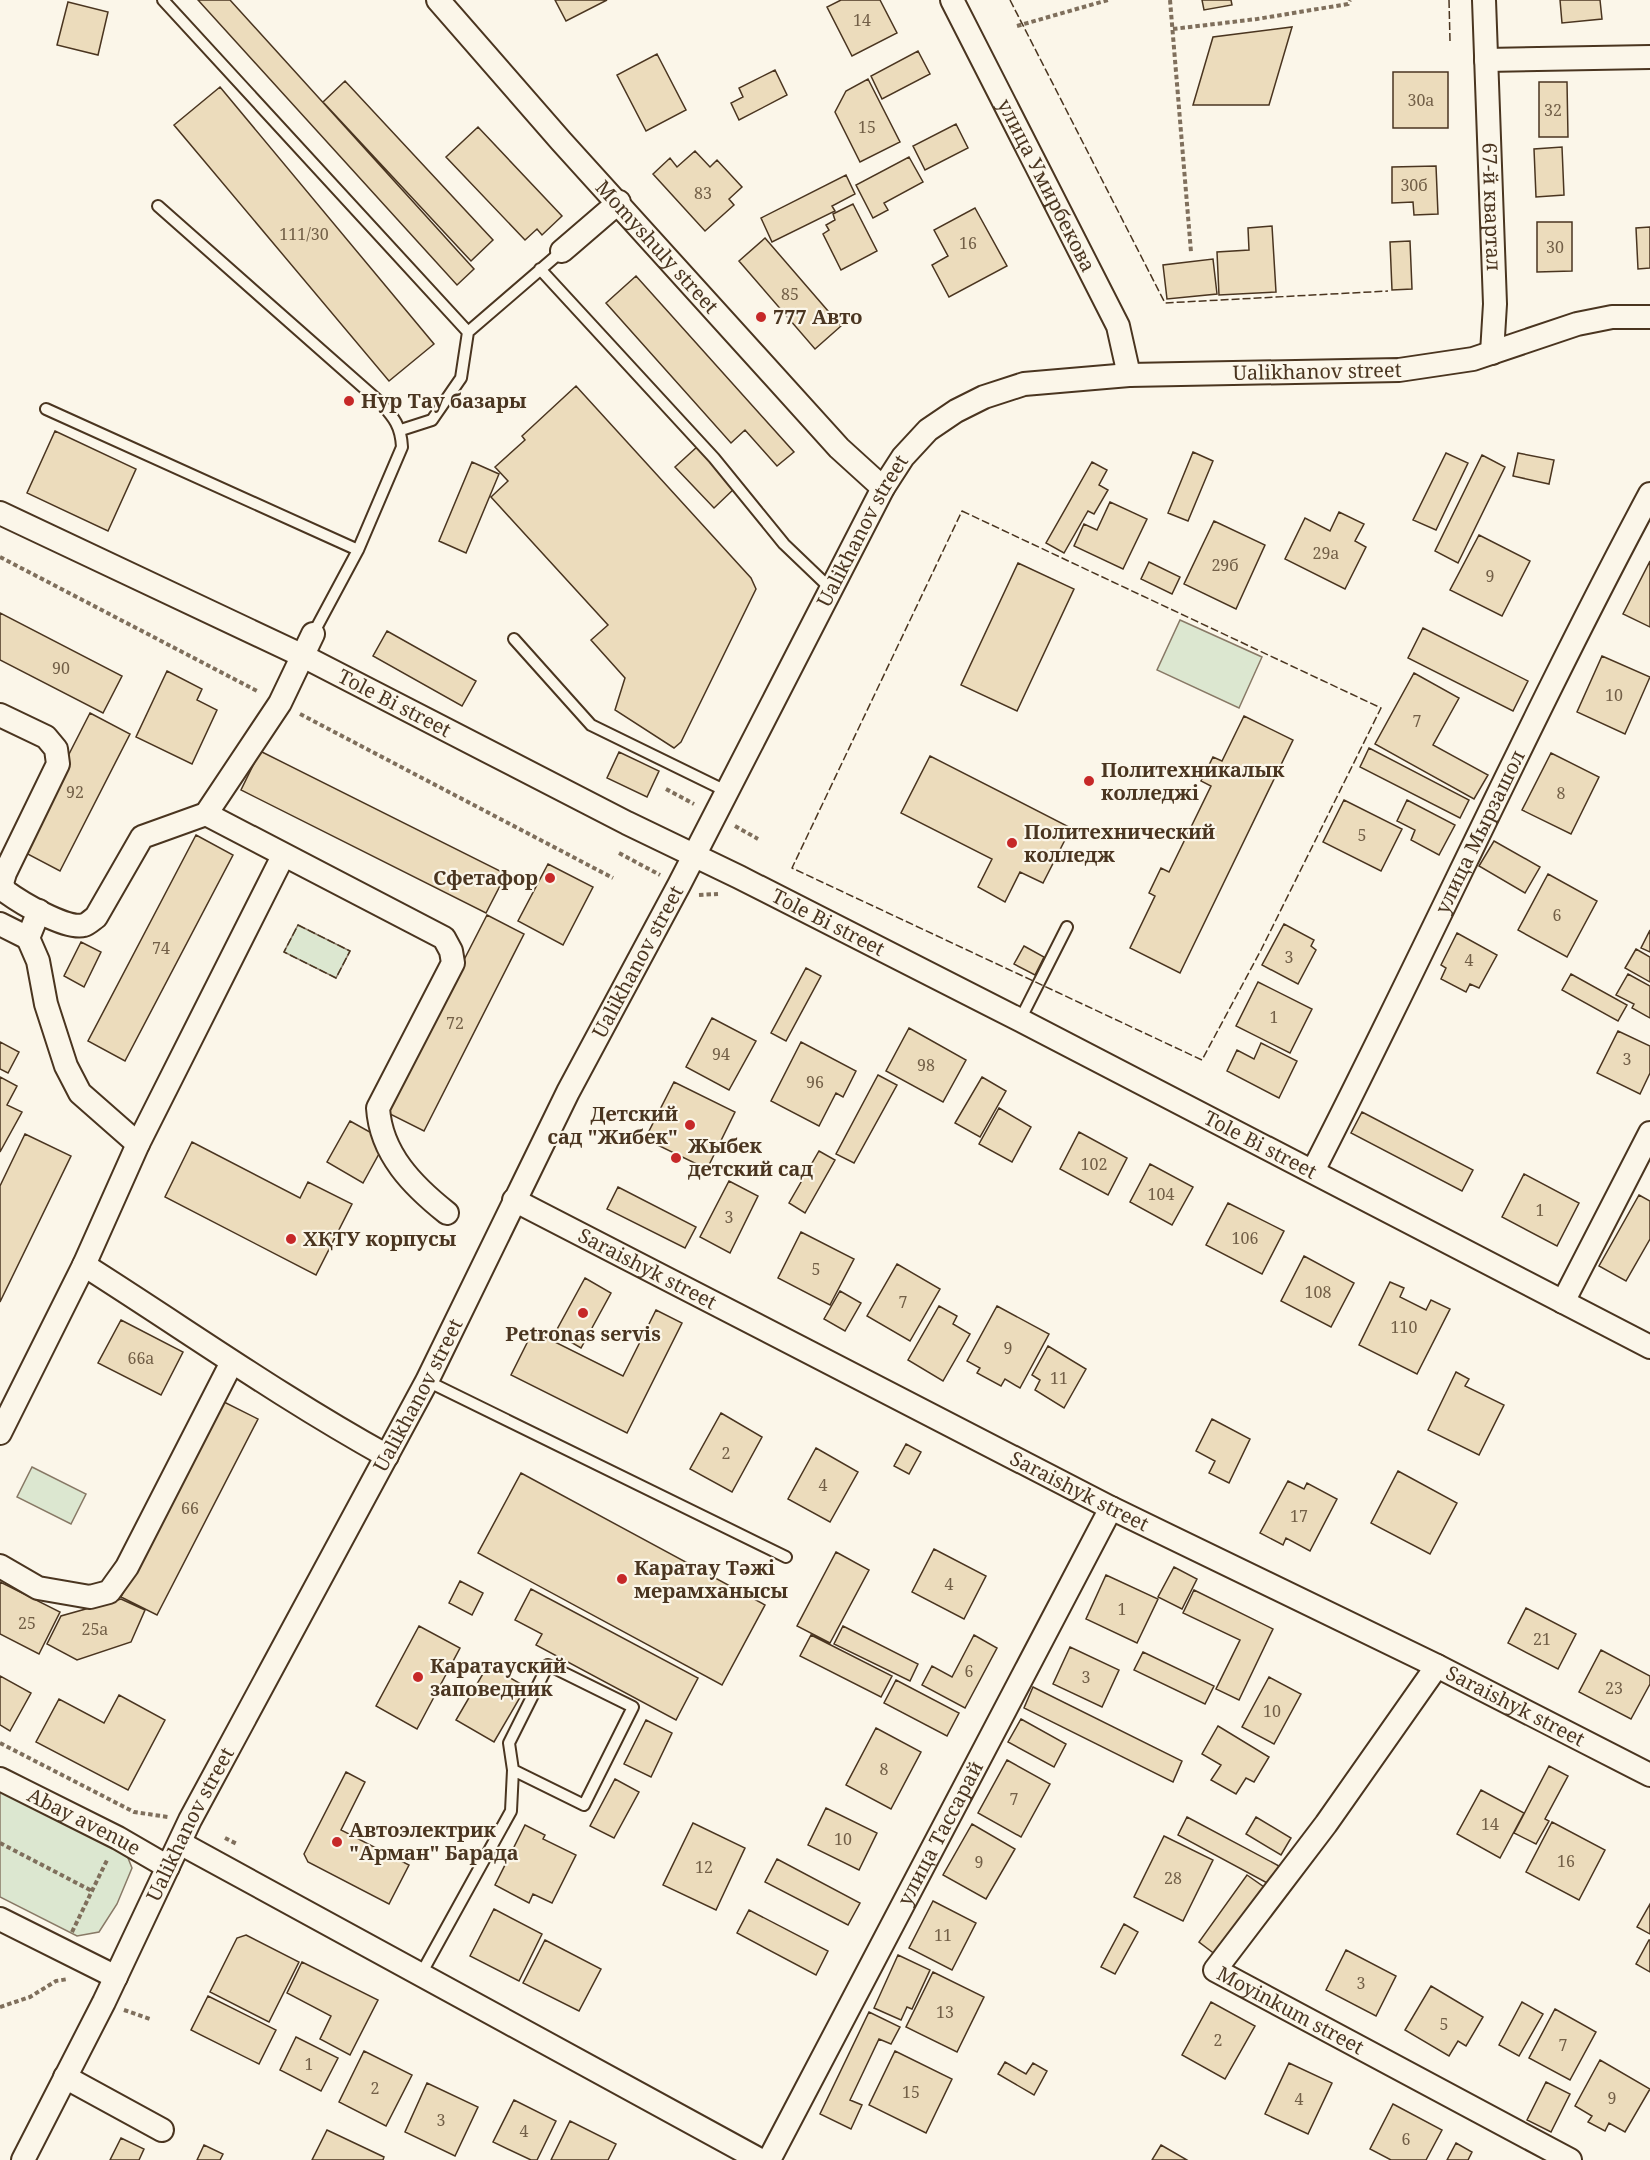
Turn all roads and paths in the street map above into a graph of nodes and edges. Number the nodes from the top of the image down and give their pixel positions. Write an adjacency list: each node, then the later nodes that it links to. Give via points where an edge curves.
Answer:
1 (163, 0): 18 (lane)
2 (438, 0): 12 (street, Momyshuly street)
3 (952, 0): 20 (street, улица Умирбекова, via 1118,326)
4 (1107, 0): 8 (path)
5 (1170, 0): 9 (path)
6 (1350, 0): 9 (path, via 1348,4 1257,19)
7 (1484, 0): 11 (street, 67-й квартал)
8 (1017, 26)
9 (1173, 29): 15 (path)
10 (1650, 57): 11 (street)
11 (1486, 60): 19 (street, 67-й квартал, via 1495,304)
12 (619, 202): 14 (street); 23 (street, Momyshuly street, via 839,448)
13 (158, 206): 22 (lane, via 381,403)
14 (562, 251): 16 (lane)
15 (1191, 252)
16 (540, 269): 18 (lane); 28 (lane, via 714,458 784,544)
17 (1650, 316): 19 (street, Ualikhanov street, via 1612,317 1577,324)
18 (468, 332): 22 (lane, via 461,378 432,420)
19 (1492, 353): 20 (street, Ualikhanov street, via 1450,364 1399,370)
20 (1129, 375): 23 (street, Ualikhanov street, via 1024,384 984,397 928,430 903,457)
21 (46, 409): 26 (lane)
22 (401, 430): 26 (lane, via 402,447)
23 (883, 488): 28 (street, Ualikhanov street)
24 (1650, 494): 46 (street, улица Мырзашол)
25 (0, 513): 31 (street, Tole Bi street)
26 (358, 550): 29 (lane)
27 (0, 557): 32 (path)
28 (831, 589): 34 (street, Ualikhanov street)
29 (313, 634): 31 (street)
30 (514, 639): 34 (lane, via 591,725)
31 (301, 656): 32 (street); 36 (street, Tole Bi street)
32 (280, 703): 35 (street); 38 (path)
33 (0, 715): 39 (street, via 46,737 56,749 58,764 3,883 5,891)
34 (726, 791): 36 (street, Ualikhanov street)
35 (206, 814): 37 (street); 39 (street, via 142,837 96,917 86,925 72,925)
36 (693, 854): 43 (street, Tole Bi street); 47 (street, Ualikhanov street)
37 (284, 856): 45 (street); 48 (street, via 444,938 449,945 453,963 378,1108 401,1169 416,1188)
38 (613, 878)
39 (39, 911): 42 (street)
40 (0, 924): 42 (street)
41 (1067, 927): 43 (lane)
42 (28, 938): 45 (street, via 38,961 46,1004 66,1066 80,1093)
43 (1020, 1020): 46 (street, Tole Bi street)
44 (1650, 1133): 50 (street)
45 (138, 1144): 49 (street)
46 (1313, 1171): 50 (street, Tole Bi street)
47 (514, 1200): 53 (street, Ualikhanov street); 56 (street, Saraishyk street)
48 (447, 1213)
49 (84, 1265): 52 (street); 54 (street)
50 (1563, 1302): 51 (street, Tole Bi street)
51 (1650, 1347)
52 (231, 1364): 55 (street); 58 (street, via 127,1567 109,1592 90,1597 38,1588)
53 (427, 1381): 55 (street, Ualikhanov street); 57 (lane)
54 (0, 1433)
55 (387, 1456): 64 (street, Ualikhanov street)
56 (1112, 1508): 59 (street, Saraishyk street); 80 (street, улица Тассарай)
57 (786, 1557)
58 (0, 1566)
59 (1437, 1666): 62 (street, Saraishyk street); 81 (street, Moyinkum street, via 1326,1824 1215,1970)
60 (0, 1743): 64 (path, via 134,1812)
61 (513, 1770): 61 (lane, via 509,1743 548,1665 633,1707 584,1805); 72 (lane, via 512,1811)
62 (1650, 1775)
63 (0, 1779): 65 (street, Abay avenue)
64 (190, 1820): 67 (street, Ualikhanov street)
65 (118, 1838): 68 (street, Abay avenue); 69 (path)
66 (0, 1843): 69 (path)
67 (180, 1843): 68 (street, Ualikhanov street); 72 (street)
68 (168, 1867): 73 (street, Ualikhanov street)
69 (92, 1891): 71 (path)
70 (0, 1918): 71 (street)
71 (64, 1950): 73 (street)
72 (421, 1974): 79 (street)
73 (116, 1977): 76 (street, Ualikhanov street)
74 (56, 1981): 75 (path)
75 (0, 2007)
76 (64, 2077): 77 (street); 78 (street, Ualikhanov street)
77 (162, 2130)
78 (22, 2160)
79 (760, 2160)
80 (770, 2160)
81 (1570, 2160)

